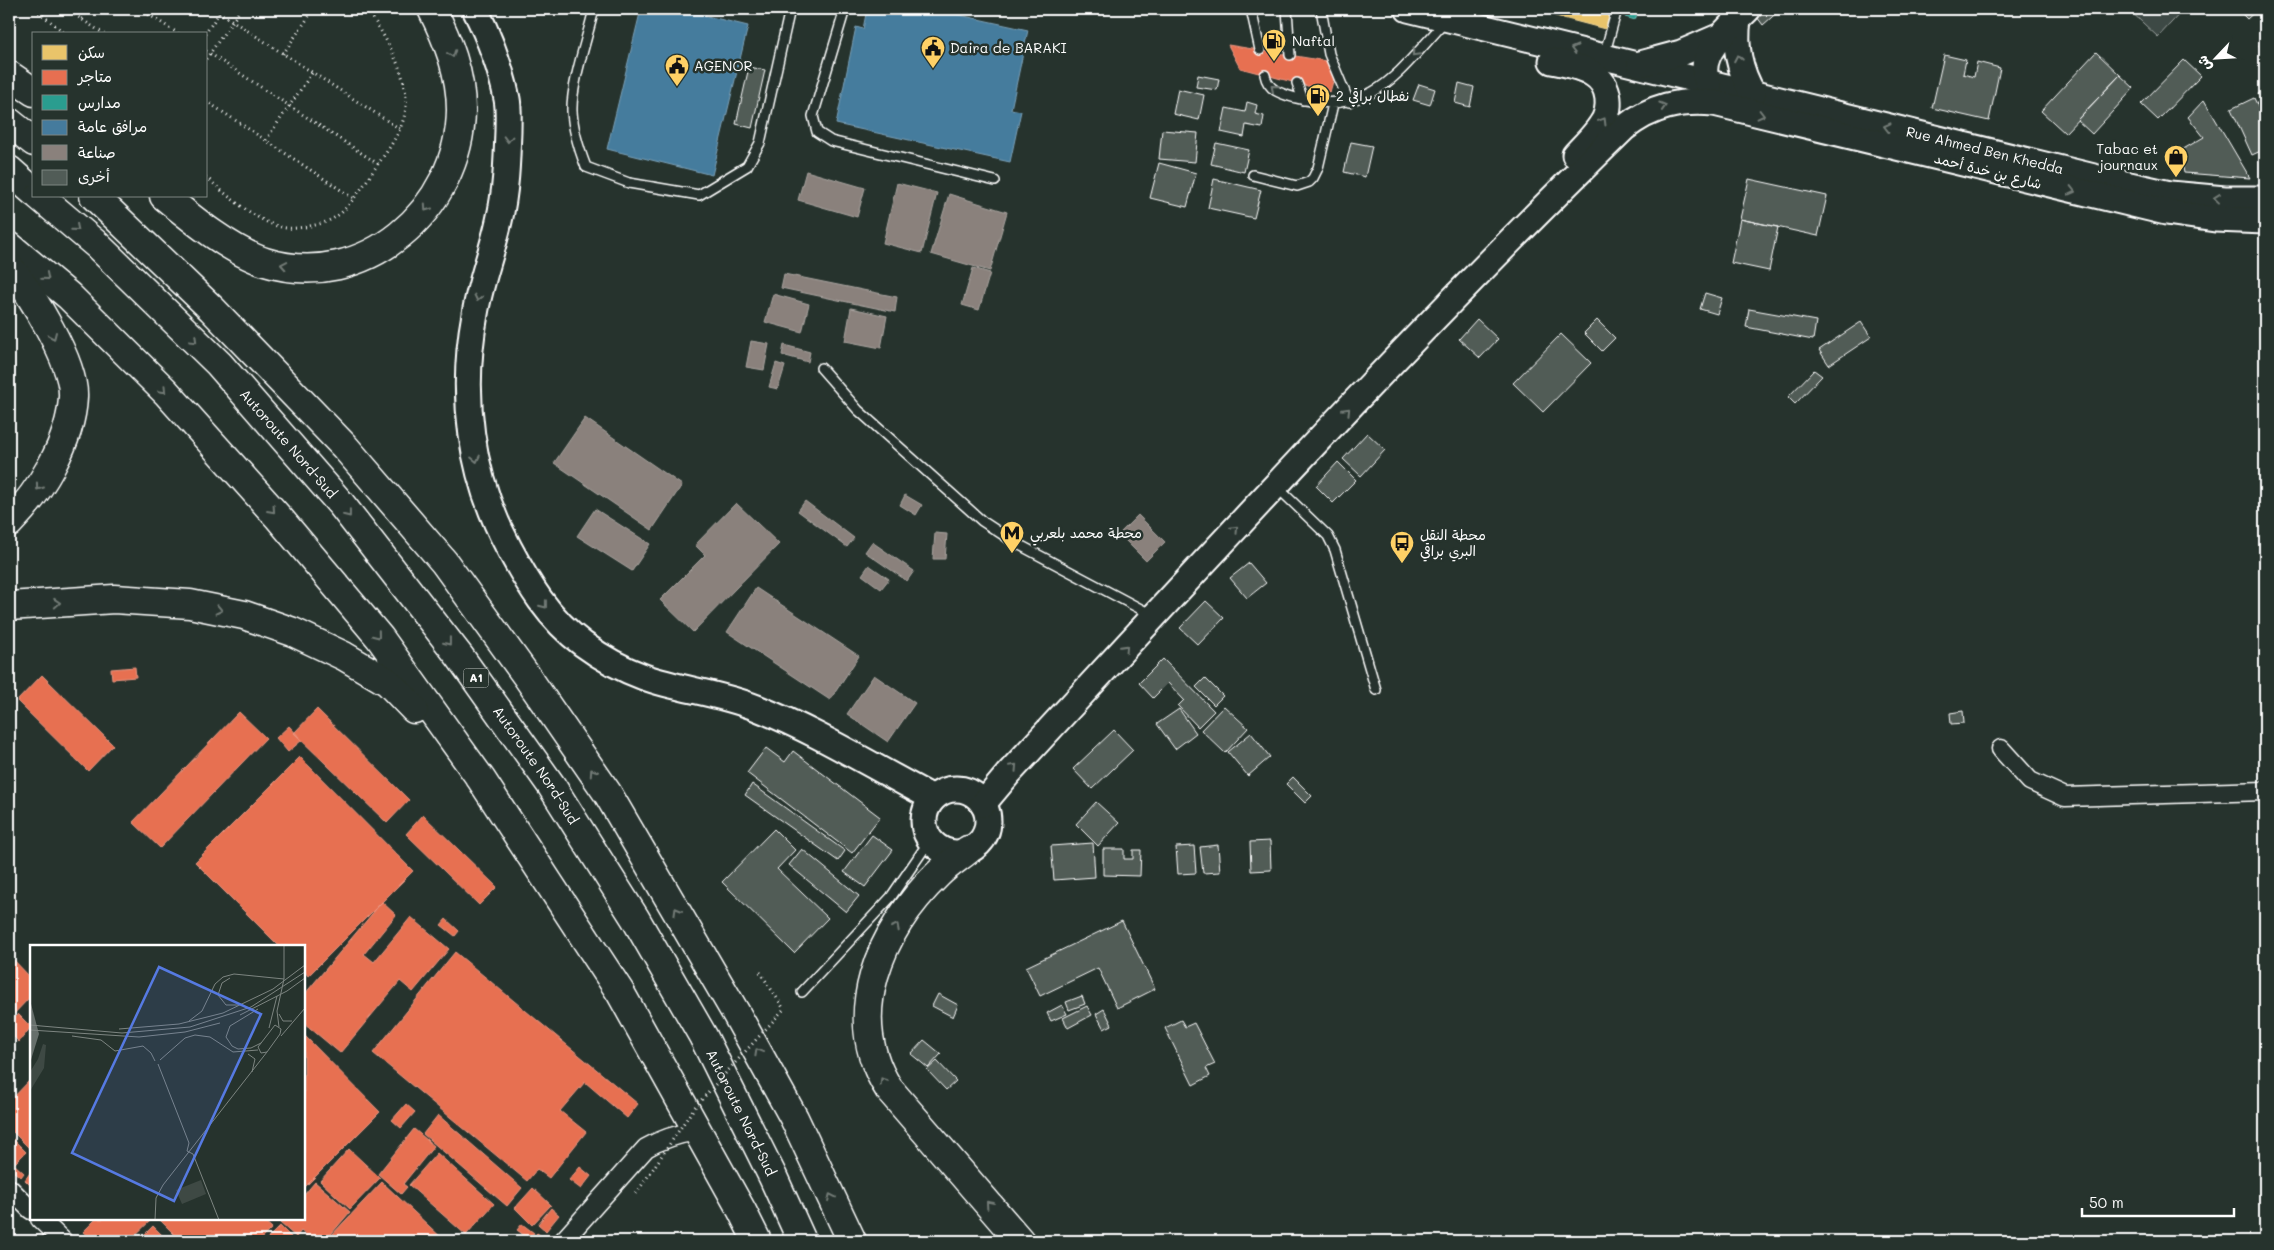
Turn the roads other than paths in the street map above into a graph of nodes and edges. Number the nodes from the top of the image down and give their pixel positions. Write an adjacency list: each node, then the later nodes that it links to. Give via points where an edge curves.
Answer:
1 (432, 9): 37 (highway, one-way to 37, via 456,66 461,110 455,151 440,189 420,217 388,246 351,262 306,269 264,262 225,242)
2 (475, 9): 26 (main road)
3 (488, 9): 26 (main road, via 504,58)
4 (594, 9): 5 (lane, via 572,110 578,146 586,167 629,183 699,195 747,166 760,143)
5 (790, 9)
6 (845, 9): 33 (lane, via 813,116 817,132 831,142)
7 (1251, 9): 15 (lane)
8 (1287, 9): 16 (lane)
9 (1321, 9): 27 (lane, via 1329,54)
10 (1408, 9): 12 (main road)
11 (1617, 9): 17 (lane)
12 (1449, 18): 14 (main road); 27 (lane, one-way to 27, via 1390,81 1364,98)
13 (1736, 21): 18 (main road, via 1681,53); 23 (main road, via 1710,51 1706,61 1704,72); 24 (main road, one-way to 13, via 1736,51)
14 (1490, 29): 17 (main road, one-way to 14); 39 (main road, one-way to 14, via 1544,191 1601,126 1607,113 1608,99 1604,86 1595,75 1518,52 1503,43)
15 (1260, 50)
16 (1290, 55)
17 (1604, 56): 18 (main road)
18 (1637, 65): 23 (main road)
19 (9, 74): 22 (highway)
20 (1265, 75): 25 (lane, one-way to 20, via 1274,90 1268,85)
21 (1297, 83): 25 (lane)
22 (32, 91)
23 (1710, 93): 24 (main road, Rue Ahmed Ben Khedda); 39 (main road, one-way to 23, via 1639,116 1657,108 1695,101); 40 (main road, شارع بن خدة أحمد, one-way to 40, via 2166,212 2215,219)
24 (1753, 94): 38 (main road, Rue Ahmed Ben Khedda, one-way to 24, via 2170,194)
25 (1303, 100): 28 (lane)
26 (508, 102): 52 (main road, one-way to 52, via 505,186 499,222 474,315 468,404 471,435 484,490 505,542 531,588 580,642 622,668 646,678 724,697 783,719)
27 (1349, 102): 28 (lane)
28 (1333, 104): 32 (lane, via 1318,168 1309,182 1297,186)
29 (9, 122): 30 (highway)
30 (32, 140)
31 (9, 170): 34 (highway)
32 (1253, 175)
33 (995, 181)
34 (32, 190)
35 (41, 198): 64 (highway, Autoroute Nord-Sud / A1, one-way to 64, via 97,245 219,364 341,504 466,665 551,785 636,918 703,1036)
36 (96, 198): 65 (highway, one-way to 36, via 794,1118 608,794 444,562 345,447 212,309)
37 (167, 198)
38 (2265, 199)
39 (1534, 216): 44 (main road, one-way to 39)
40 (2265, 221)
41 (9, 246): 50 (highway, one-way to 50, via 69,296 166,392 279,518 380,638)
42 (9, 266): 45 (highway, one-way to 45, via 40,309 68,372 74,396 64,441 41,485)
43 (821, 368): 47 (lane, via 858,410 982,521 1014,542)
44 (1275, 485): 47 (main road, one-way to 44); 48 (lane, via 1328,536 1335,550)
45 (9, 523)
46 (9, 606): 50 (highway, one-way to 50, via 114,599 190,604 244,615 293,632 344,656 388,682)
47 (1154, 616): 53 (main road, one-way to 47)
48 (1376, 690)
49 (2002, 749): 51 (street, via 2030,781 2065,796)
50 (481, 780): 57 (highway, via 620,992)
51 (2265, 791)
52 (933, 798): 53 (main road, via 951,789 961,789); 54 (main road, via 924,819)
53 (983, 804): 55 (main road, via 987,814 984,836)
54 (930, 840): 55 (main road, via 952,852); 56 (lane, via 891,897)
55 (968, 850): 66 (highway, one-way to 55, via 889,1089 879,1074 868,1038 872,982 898,922 939,873)
56 (802, 992)
57 (697, 1131): 62 (street, via 659,1140 646,1148); 63 (highway)
58 (9, 1188): 59 (street)
59 (30, 1209)
60 (41, 1220): 61 (street)
61 (63, 1241)
62 (563, 1241)
63 (757, 1241)
64 (802, 1241)
65 (852, 1241)
66 (1020, 1241)

